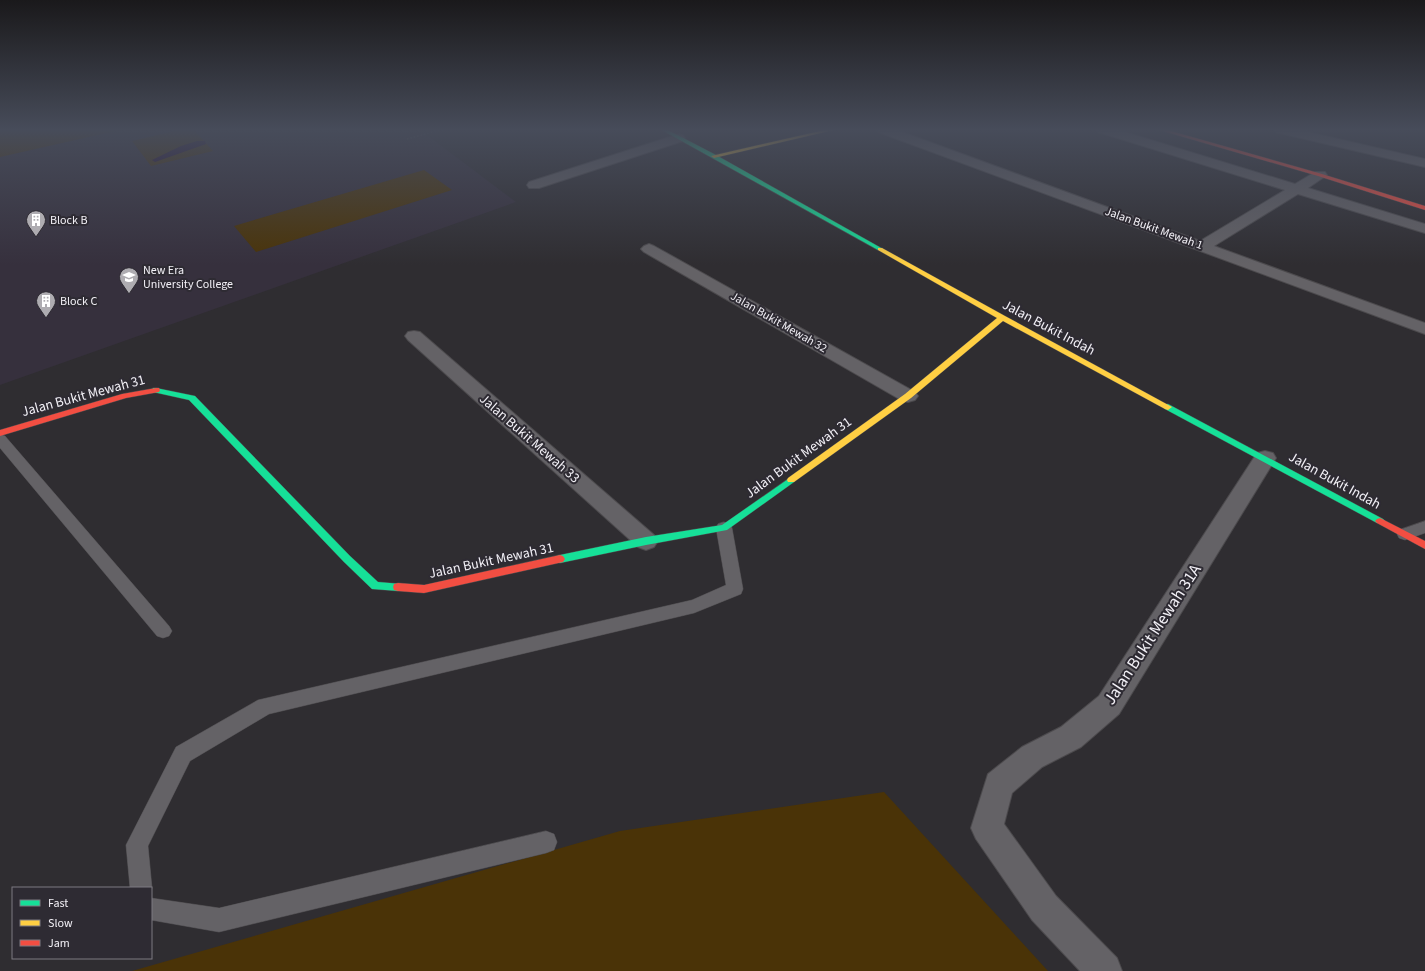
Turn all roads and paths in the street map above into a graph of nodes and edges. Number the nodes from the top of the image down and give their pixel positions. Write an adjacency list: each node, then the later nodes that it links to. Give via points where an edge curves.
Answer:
1 (567, 174): 6 (street)
2 (747, 174): 12 (street, Jalan Bukit Indah)
3 (1006, 174): 10 (street, Jalan Bukit Mewah 1)
4 (1248, 174): 7 (street)
5 (1320, 175): 7 (street); 8 (street)
6 (534, 185)
7 (1298, 190): 9 (street); 10 (street)
8 (1425, 208)
9 (1425, 229)
10 (1203, 246): 13 (street, Jalan Bukit Mewah 1)
11 (650, 249): 15 (street, Jalan Bukit Mewah 32)
12 (1002, 318): 15 (street, Jalan Bukit Mewah 31); 18 (street, Jalan Bukit Indah)
13 (1425, 329)
14 (414, 336): 22 (street, Jalan Bukit Mewah 33)
15 (908, 396): 20 (street, Jalan Bukit Mewah 31)
16 (0, 433): 22 (street, Jalan Bukit Mewah 31, via 124,396 159,389 192,398 376,586 424,589)
17 (0, 439): 24 (lane)
18 (1265, 458): 21 (street, Jalan Bukit Indah); 28 (street, Jalan Bukit Mewah 31A, via 1109,704 1071,737 1032,757 999,784 987,828 1044,908)
19 (1425, 527): 21 (lane)
20 (724, 528): 22 (street, Jalan Bukit Mewah 31); 26 (lane, via 735,589 694,606 265,706 182,754 137,845)
21 (1405, 534): 23 (street, Jalan Bukit Indah)
22 (646, 541)
23 (1425, 545)
24 (163, 631)
25 (546, 842): 27 (lane, via 219,920)
26 (141, 887)
27 (152, 909)
28 (1104, 971)

